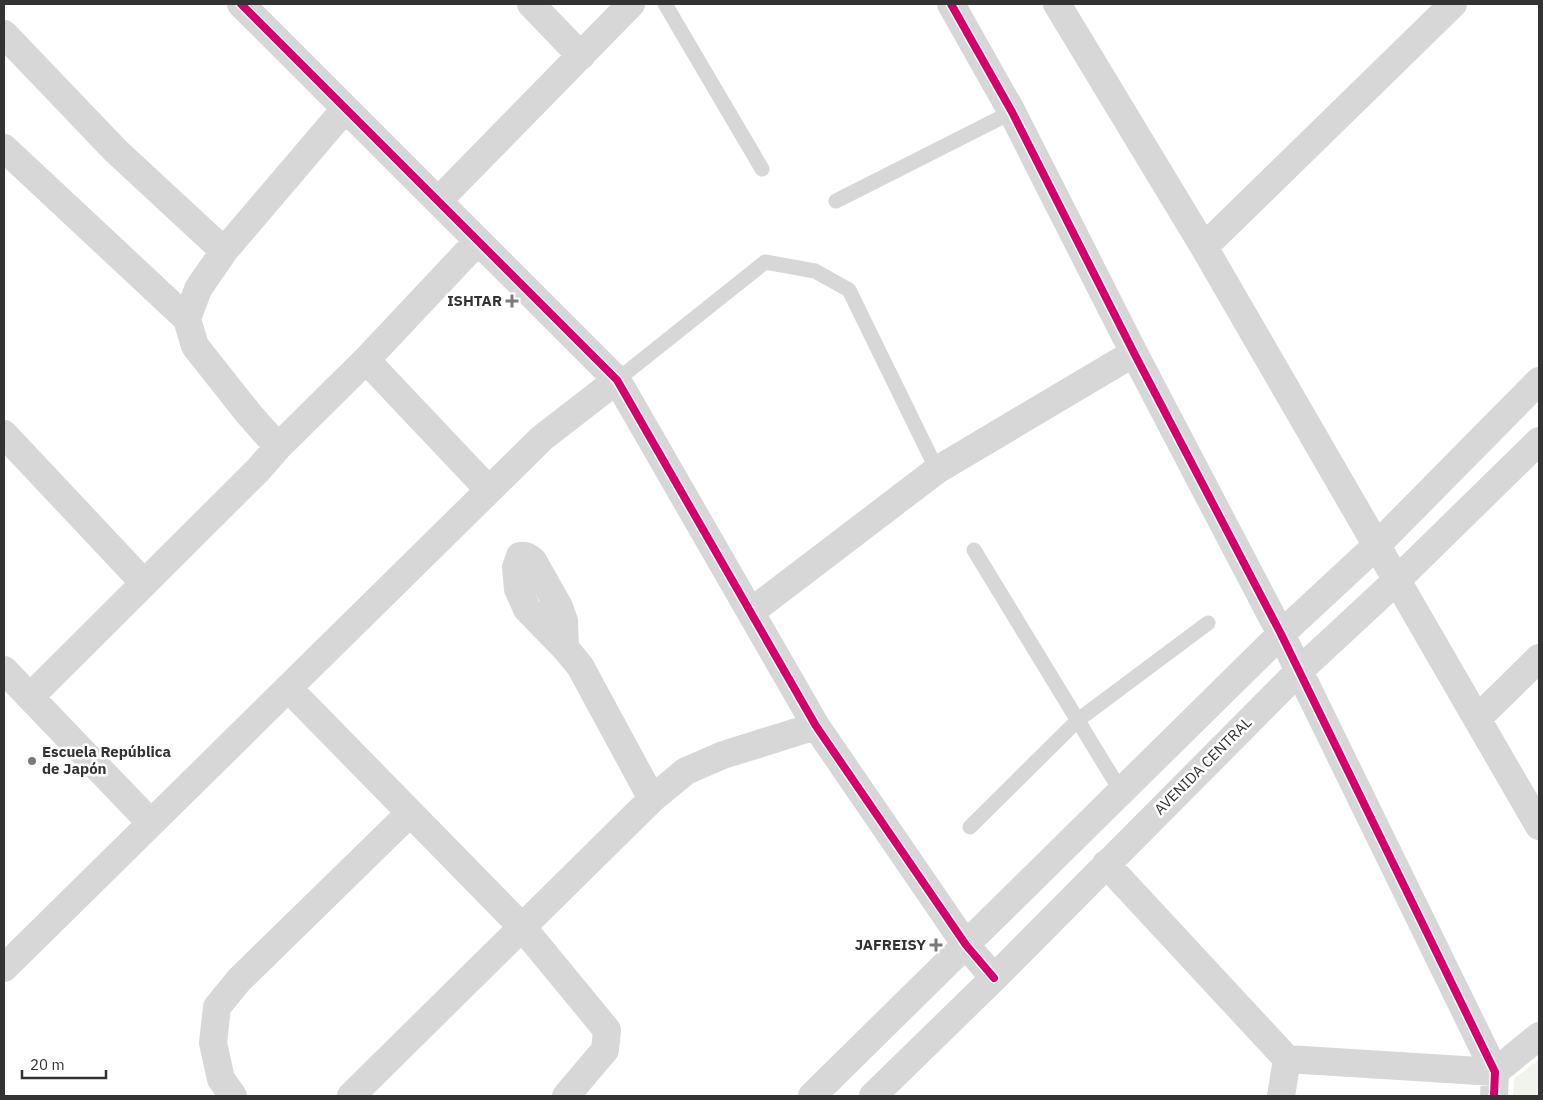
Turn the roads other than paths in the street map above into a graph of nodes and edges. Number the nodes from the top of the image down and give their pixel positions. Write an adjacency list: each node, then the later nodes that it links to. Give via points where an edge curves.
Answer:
1 (241, 4): 10 (street)
2 (531, 4): 9 (street)
3 (631, 4): 9 (street)
4 (665, 4): 13 (lane)
5 (951, 4): 11 (street)
6 (1057, 4): 17 (street)
7 (1453, 4): 17 (street)
8 (4, 34): 18 (street, via 116,151)
9 (580, 56): 14 (street)
10 (345, 109): 14 (street); 18 (street)
11 (1012, 112): 15 (lane); 20 (street)
12 (4, 148): 19 (street)
13 (762, 169)
14 (438, 201): 16 (street)
15 (836, 201)
16 (478, 241): 21 (street); 22 (street)
17 (1204, 247): 29 (street)
18 (224, 251): 19 (street, via 198,289)
19 (187, 319): 26 (street, via 195,346)
20 (1134, 353): 27 (street); 35 (street)
21 (366, 360): 26 (street); 28 (street)
22 (617, 380): 27 (lane, via 765,262 815,271 849,290); 28 (street, via 542,438); 33 (street)
23 (1539, 380): 29 (street)
24 (4, 434): 32 (street)
25 (1539, 441): 31 (street, AVENIDA CENTRAL)
26 (278, 447): 32 (street)
27 (938, 470): 33 (street)
28 (489, 490): 40 (street)
29 (1377, 546): 31 (street); 35 (street)
30 (974, 550): 43 (lane)
31 (1396, 581): 39 (street, AVENIDA CENTRAL); 42 (street)
32 (144, 583): 41 (street)
33 (752, 611): 44 (street)
34 (1208, 623): 43 (lane)
35 (1281, 634): 39 (street); 45 (street)
36 (565, 648): 46 (street, via 580,666)
37 (1539, 658): 42 (street)
38 (4, 670): 41 (street)
39 (1299, 671): 51 (street, AVENIDA CENTRAL); 58 (street)
40 (288, 688): 47 (street); 48 (street)
41 (30, 697): 48 (street)
42 (1477, 719): 50 (street)
43 (1078, 720): 45 (lane); 49 (lane)
44 (816, 726): 46 (street, via 723,755 686,771); 53 (street)
45 (1122, 793): 53 (street)
46 (652, 799): 52 (street)
47 (410, 813): 52 (street); 59 (street, via 239,980 217,1007 213,1043 221,1079)
48 (151, 823): 54 (street)
49 (970, 826)
50 (1539, 826)
51 (1106, 864): 55 (street, AVENIDA CENTRAL); 57 (street)
52 (523, 928): 60 (street); 61 (street, via 607,1030 605,1050)
53 (966, 946): 55 (street); 62 (street)
54 (4, 968)
55 (994, 978): 63 (street, AVENIDA CENTRAL)
56 (1539, 1036): 58 (street)
57 (1287, 1059): 58 (street); 64 (street)
58 (1494, 1084)
59 (233, 1096)
60 (351, 1096)
61 (566, 1096)
62 (812, 1096)
63 (873, 1096)
64 (1281, 1096)

